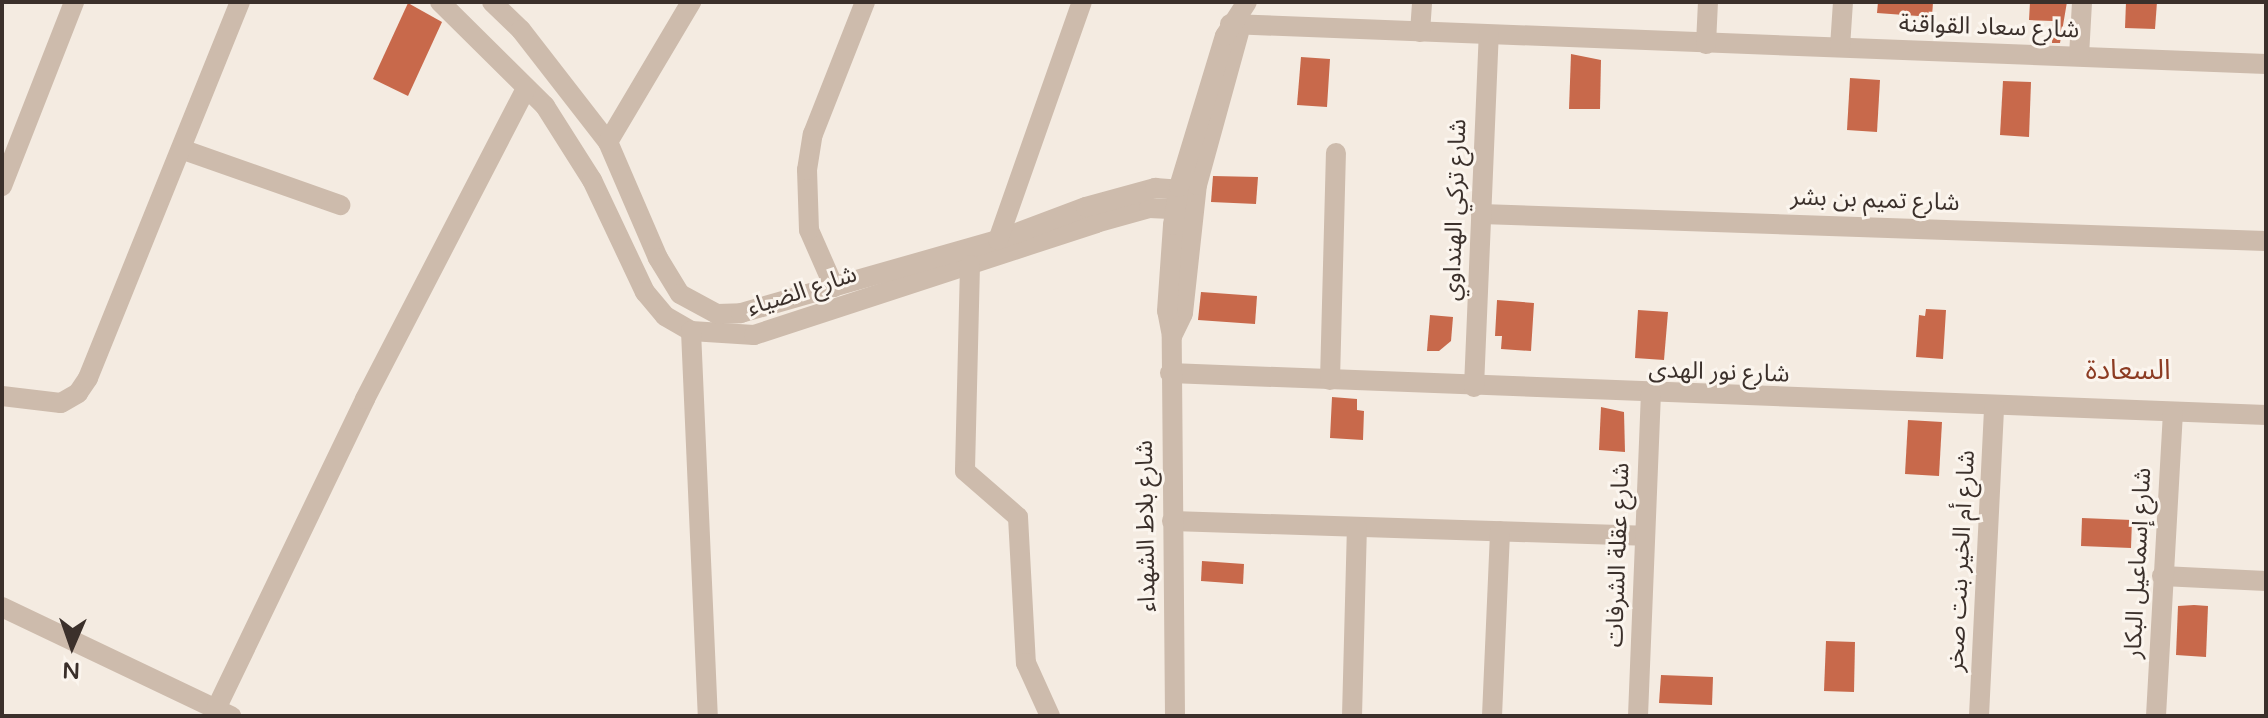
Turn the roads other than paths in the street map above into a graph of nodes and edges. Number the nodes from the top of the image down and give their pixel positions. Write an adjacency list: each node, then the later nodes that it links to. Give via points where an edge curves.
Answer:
1 (74, 2): 23 (street)
2 (240, 2): 21 (street)
3 (440, 2): 19 (street)
4 (492, 2): 20 (street, شارع الضياء, via 521,30)
5 (691, 2): 20 (street)
6 (865, 2): 30 (street, via 813,134 807,170 809,230)
7 (1082, 2): 27 (street)
8 (1422, 2): 13 (street)
9 (1708, 2): 15 (street)
10 (1843, 2): 16 (street)
11 (2082, 2): 17 (street)
12 (1239, 17): 13 (street, شارع سعاد القواقنة); 24 (street, شارع بلاط الشهداء)
13 (1420, 32): 14 (street, شارع سعاد القواقنة)
14 (1489, 35): 15 (street, شارع سعاد القواقنة); 26 (street, شارع تركي الهنداوي)
15 (1706, 44): 16 (street, شارع سعاد القواقنة)
16 (1840, 47): 17 (street, شارع سعاد القواقنة)
17 (2079, 56): 18 (street, شارع سعاد القواقنة)
18 (2266, 64)
19 (526, 88): 31 (street, via 545,106 592,180 645,292 665,316); 47 (street, via 365,399)
20 (608, 142): 30 (street, شارع الضياء, via 663,268 680,294 698,307 717,314 741,313)
21 (181, 149): 25 (street); 36 (street, via 78,393 61,403)
22 (1336, 153): 33 (street)
23 (2, 186)
24 (1186, 198): 27 (street, شارع الضياء, via 1086,207); 29 (street, شارع الضياء); 32 (street, شارع بلاط الشهداء, via 1167,311)
25 (340, 205)
26 (1481, 214): 28 (street, شارع تميم بن بشر); 34 (street, شارع تركي الهنداوي)
27 (998, 240): 30 (street, شارع الضياء)
28 (2266, 241)
29 (970, 265): 31 (street, شارع الضياء, via 754,335); 49 (street, via 965,471 1018,517 1026,663)
30 (834, 287)
31 (691, 331): 48 (street)
32 (1170, 373): 33 (street, شارع نور الهدى); 40 (street, شارع بلاط الشهداء)
33 (1330, 380): 34 (street, شارع نور الهدى)
34 (1474, 387): 35 (street, شارع نور الهدى)
35 (1651, 395): 37 (street, شارع نور الهدى); 43 (street, شارع عقلة الشرفات)
36 (2, 396)
37 (1994, 408): 38 (street, شارع نور الهدى); 54 (street, شارع أم الخير بنت صخر)
38 (2173, 413): 39 (street, شارع نور الهدى); 44 (street, شارع إسماعيل البكار)
39 (2266, 415)
40 (1172, 521): 41 (street); 50 (street, شارع بلاط الشهداء)
41 (1357, 528): 42 (street); 51 (street)
42 (1500, 531): 43 (street); 52 (street)
43 (1644, 536): 53 (street, شارع عقلة الشرفات)
44 (2162, 576): 45 (street); 55 (street, شارع إسماعيل البكار)
45 (2266, 581)
46 (2, 607): 47 (street)
47 (224, 712)
48 (708, 716)
49 (1050, 716)
50 (1175, 716)
51 (1352, 716)
52 (1492, 716)
53 (1638, 716)
54 (1979, 716)
55 (2156, 716)

